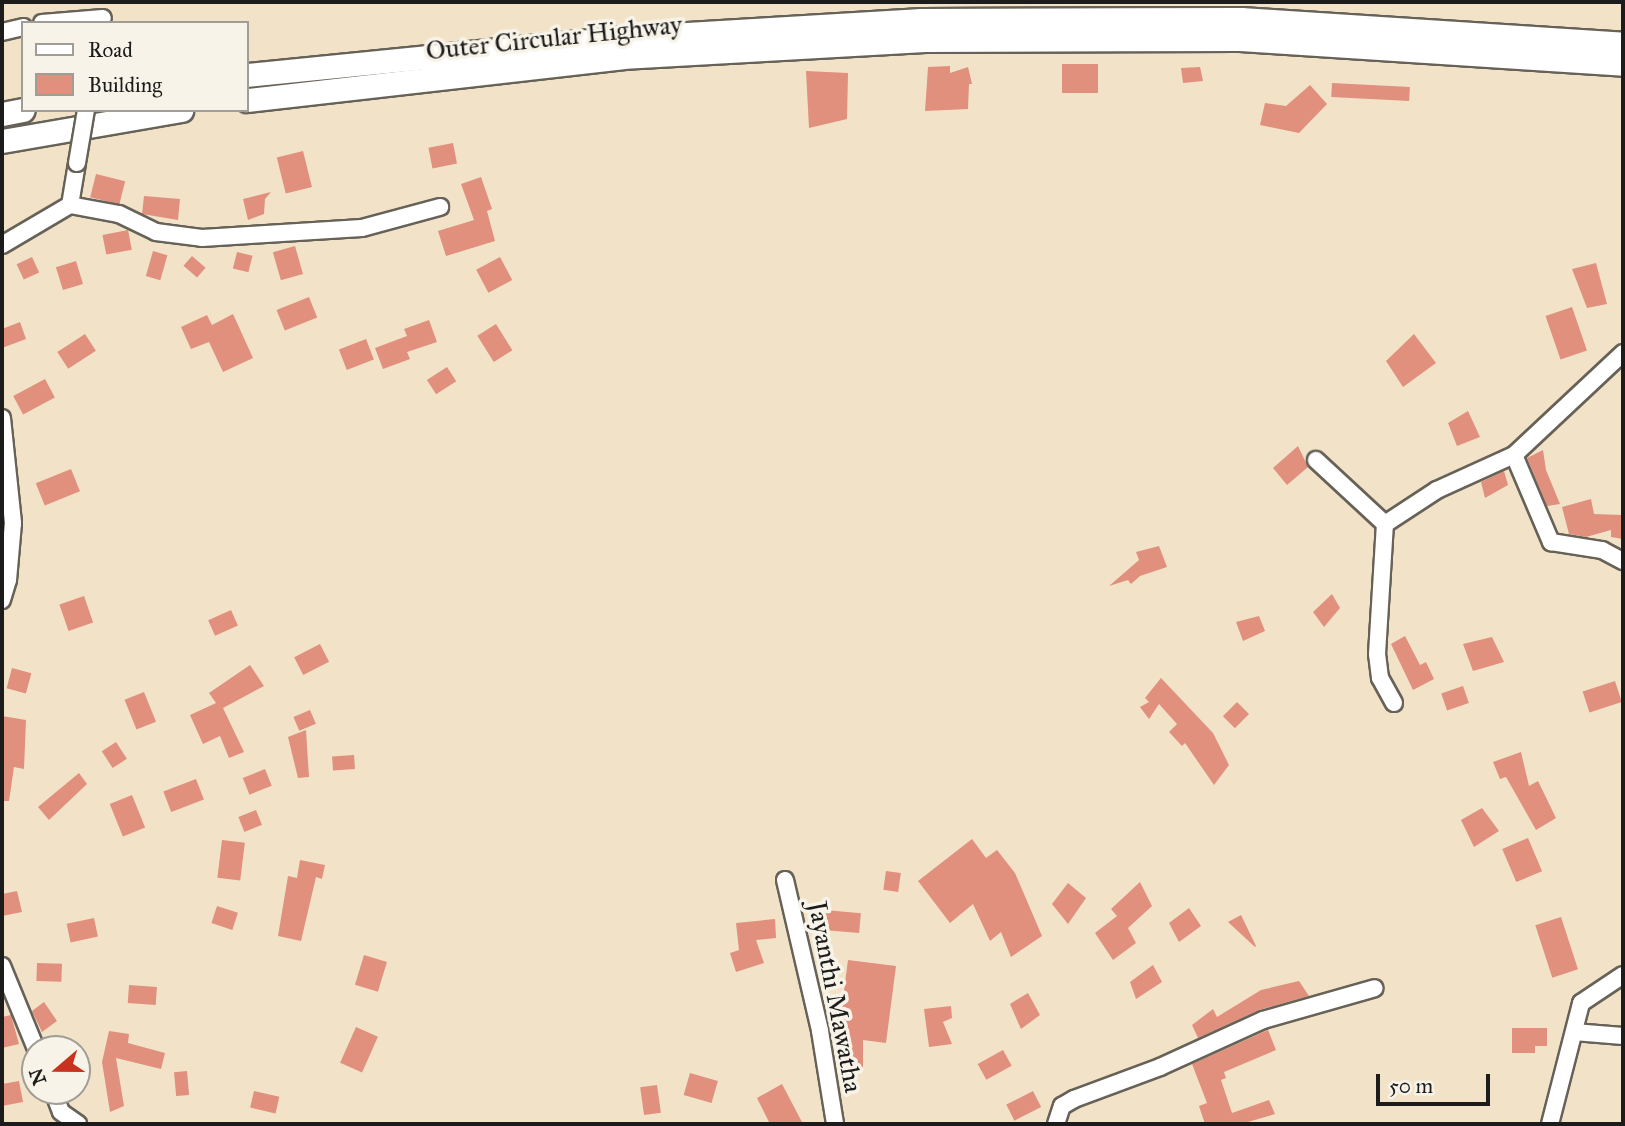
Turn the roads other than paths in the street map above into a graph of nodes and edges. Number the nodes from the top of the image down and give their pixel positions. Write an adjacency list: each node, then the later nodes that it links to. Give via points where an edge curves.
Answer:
1 (104, 14): 2 (street)
2 (56, 21)
3 (21, 27): 4 (street)
4 (2, 32)
5 (621, 48): 6 (highway, Outer Circular Highway, via 1159,39); 7 (highway, Outer Circular Highway); 8 (highway, Outer Circular Highway)
6 (1622, 54)
7 (248, 75)
8 (248, 100)
9 (21, 110): 12 (highway)
10 (86, 112): 14 (street, bridge)
11 (169, 112): 13 (highway)
12 (2, 114)
13 (2, 141)
14 (70, 205): 15 (street, via 119,214 156,232 202,238 362,228); 16 (street)
15 (440, 207)
16 (2, 245)
17 (1623, 353): 19 (street)
18 (2, 418): 23 (street, via 13,523)
19 (1514, 455): 21 (street, via 1461,477); 22 (street, via 1551,542 1602,550)
20 (1316, 460): 21 (street)
21 (1385, 524): 24 (street, via 1377,654 1380,678)
22 (1623, 561)
23 (2, 600)
24 (1394, 703)
25 (785, 880): 34 (street, Jayanthi Mawatha, via 820,1031)
26 (2, 967): 30 (street)
27 (1623, 975): 29 (street, via 1581,1003)
28 (1375, 988): 35 (street, via 1263,1020 1073,1099 1062,1106)
29 (1574, 1032): 31 (street); 36 (street)
30 (30, 1035)
31 (1623, 1036)
32 (58, 1105): 33 (street)
33 (78, 1124)
34 (835, 1124)
35 (1056, 1124)
36 (1550, 1124)

